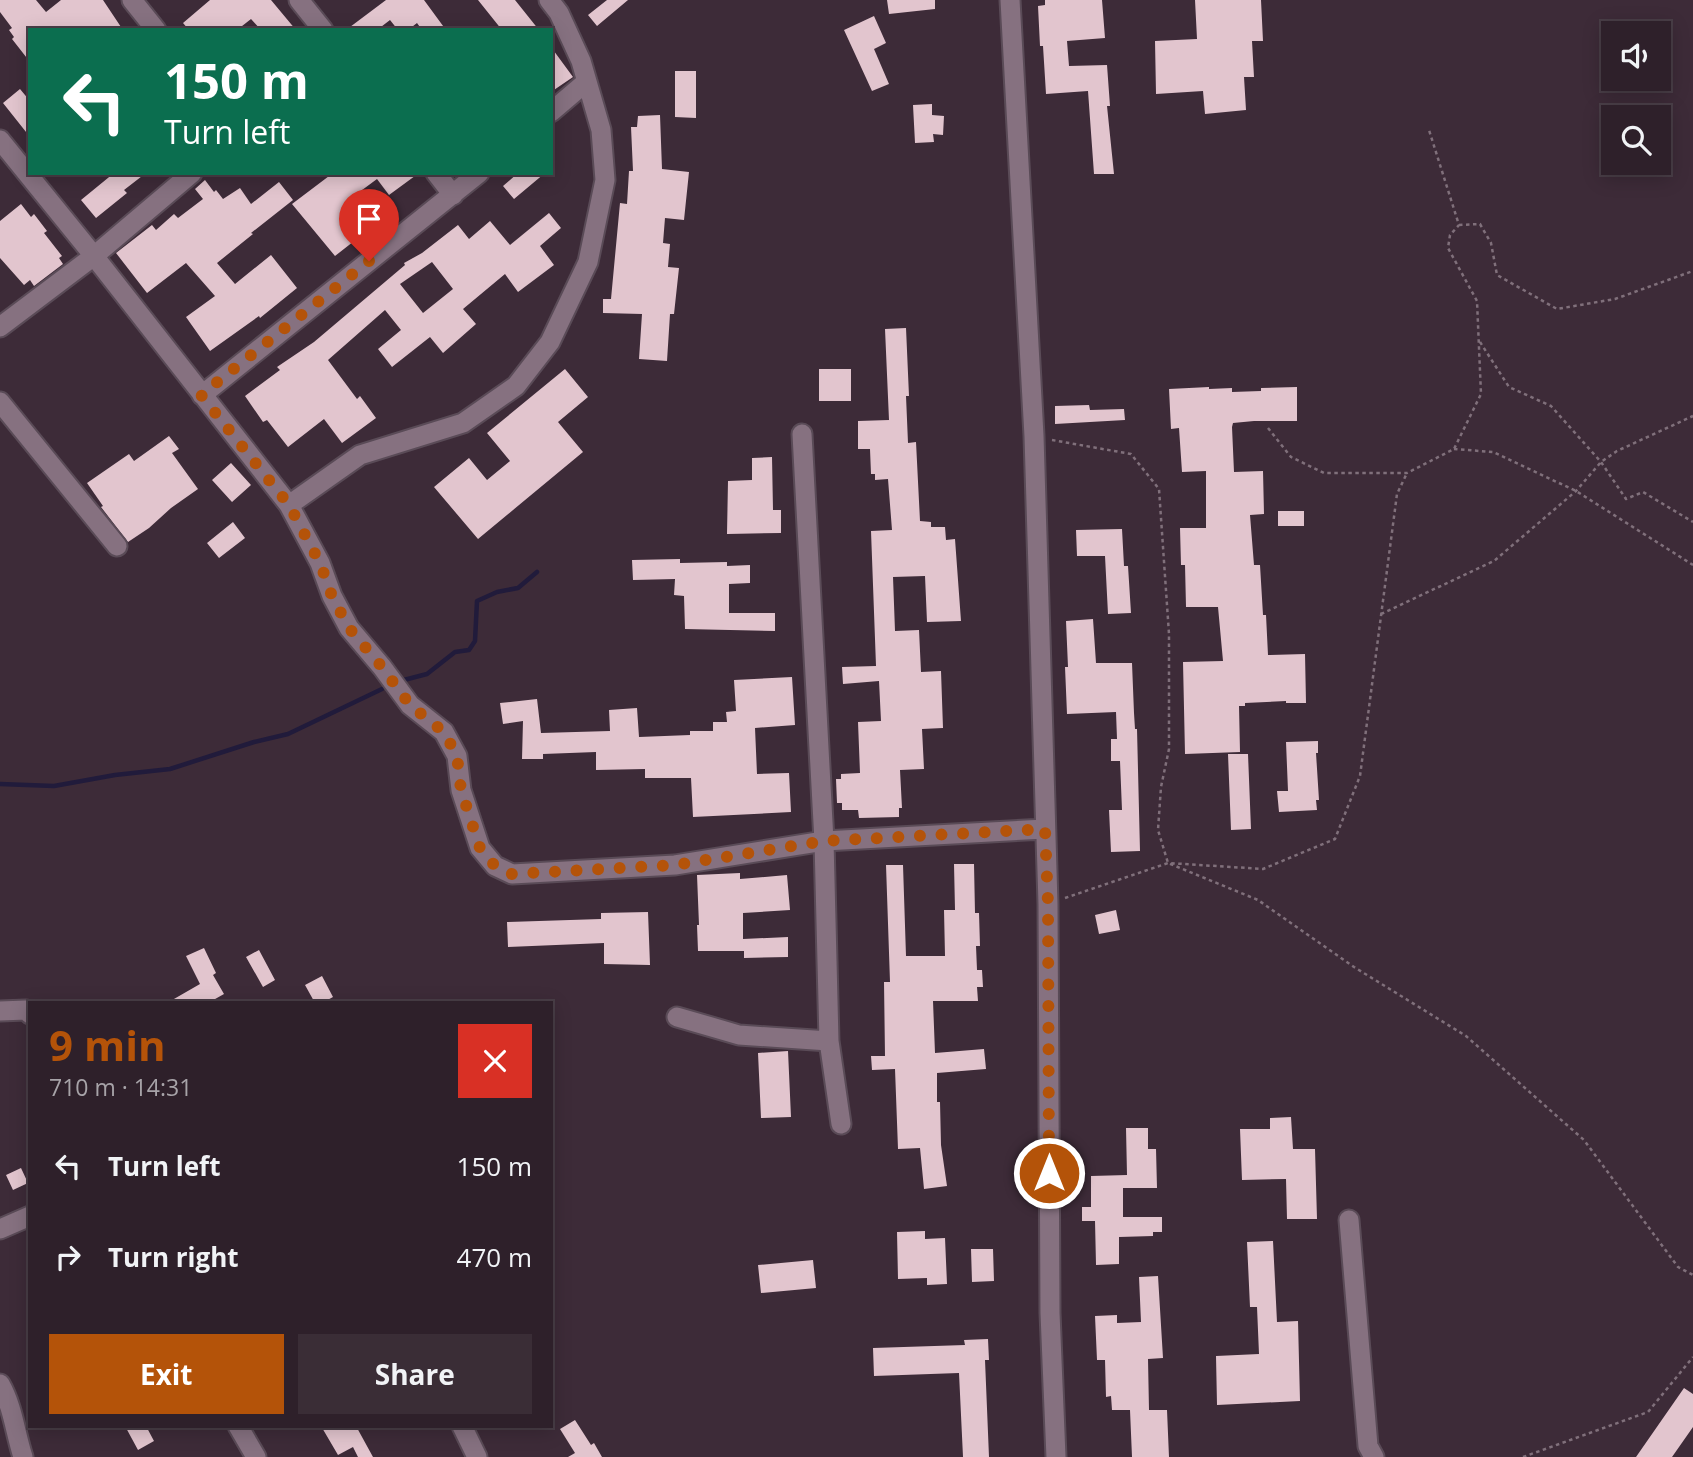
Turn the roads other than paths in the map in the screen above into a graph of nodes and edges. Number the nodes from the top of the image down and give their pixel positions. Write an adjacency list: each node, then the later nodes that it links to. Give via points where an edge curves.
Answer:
1 (132, 0): 5 (street)
2 (299, 0): 6 (street)
3 (549, 0): 7 (street, via 573,42)
4 (1010, 0): 23 (street, via 1034,436)
5 (154, 28)
6 (321, 28)
7 (586, 83): 8 (street); 21 (street, via 601,130 605,180 588,262 550,342 516,386 463,423 360,455)
8 (553, 110)
9 (0, 140): 10 (street)
10 (28, 175)
11 (28, 175): 16 (street)
12 (190, 175): 16 (street)
13 (438, 175): 15 (street)
14 (477, 175): 15 (street)
15 (453, 195): 18 (street)
16 (94, 256): 17 (street); 18 (street)
17 (0, 327)
18 (201, 395): 21 (street)
19 (0, 402): 22 (street)
20 (802, 433): 24 (street)
21 (289, 505): 24 (street, via 349,628 410,705 444,732 457,756 461,790 480,848 495,866 512,874 641,869)
22 (117, 546)
23 (1045, 829): 24 (street); 39 (street)
24 (824, 841): 28 (street)
25 (0, 1011): 26 (street)
26 (28, 1012)
27 (677, 1017): 28 (street, via 739,1035)
28 (829, 1041): 29 (street)
29 (841, 1125)
30 (28, 1217): 32 (street)
31 (1349, 1220): 40 (street, via 1368,1446)
32 (0, 1229)
33 (0, 1384): 36 (street, via 12,1410)
34 (239, 1428): 37 (street)
35 (463, 1428): 38 (street)
36 (23, 1457)
37 (256, 1457)
38 (477, 1457)
39 (1056, 1457)
40 (1374, 1457)

